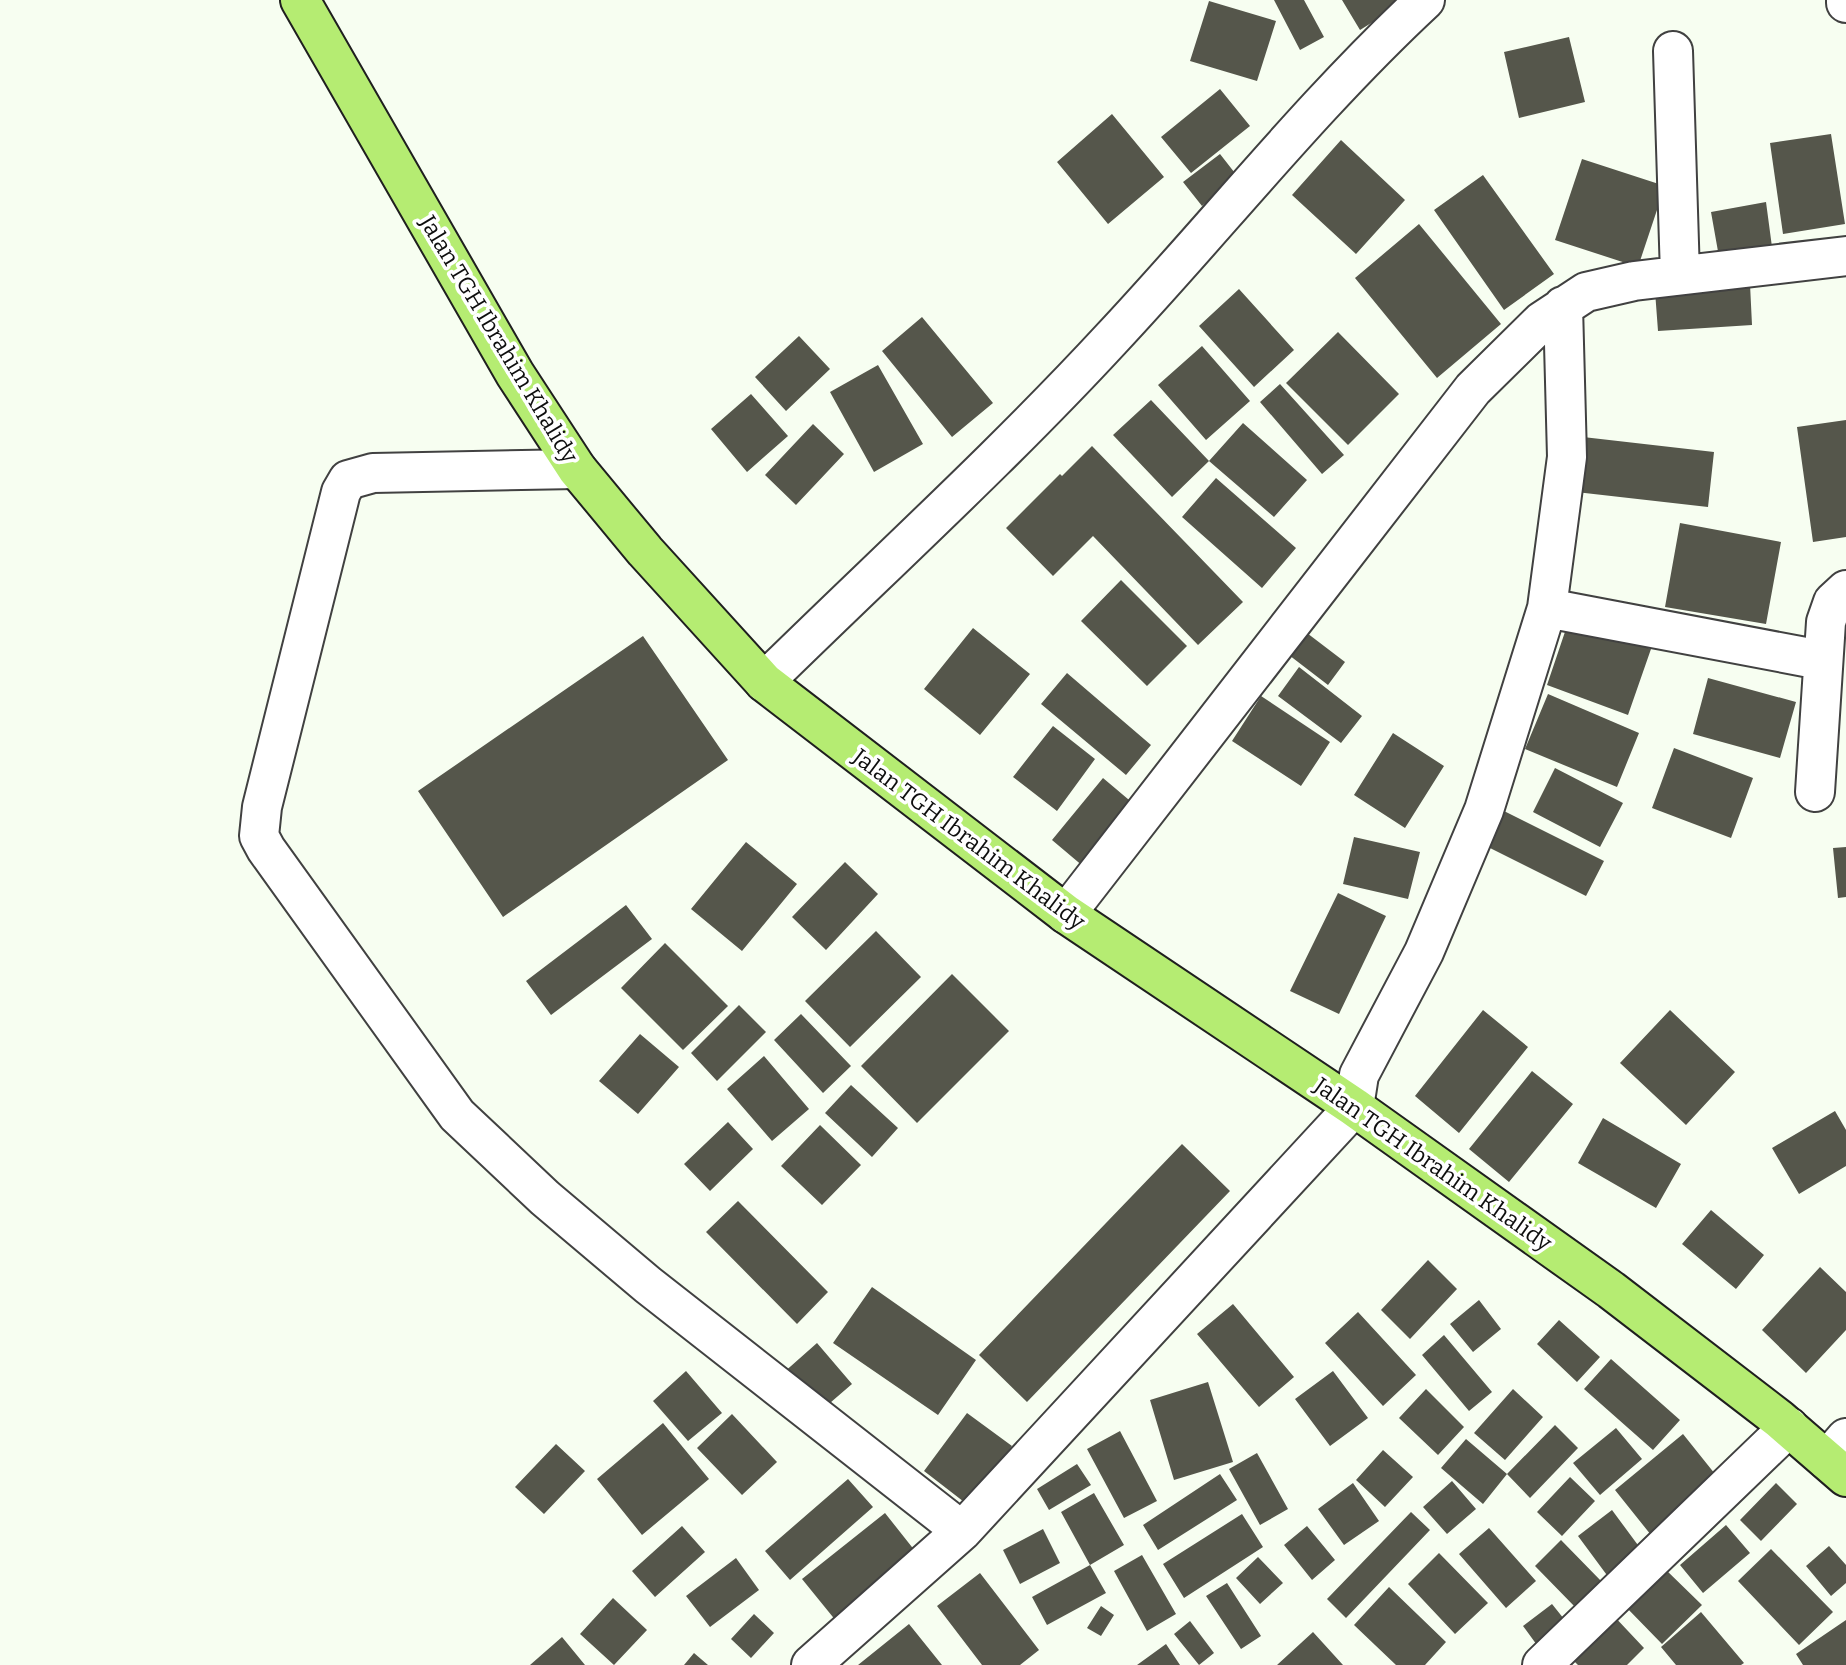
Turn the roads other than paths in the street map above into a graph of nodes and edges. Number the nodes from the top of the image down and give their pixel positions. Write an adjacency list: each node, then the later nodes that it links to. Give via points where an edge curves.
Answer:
1 (300, 0): 7 (main road, Jalan TGH Ibrahim Khalidy, via 515,374)
2 (1425, 0): 11 (street, via 1326,100 1092,360)
3 (1673, 51): 5 (street)
4 (1846, 256): 5 (street)
5 (1680, 275): 6 (street, via 1586,292)
6 (1563, 306): 9 (street, via 1567,457); 13 (street, via 1473,389)
7 (577, 469): 11 (main road, Jalan TGH Ibrahim Khalidy); 17 (street, via 373,473 348,480 341,492 265,794 259,836 457,1115 648,1285)
8 (1846, 590): 10 (street, via 1828,611)
9 (1547, 608): 10 (street); 14 (street, via 1484,810 1423,952 1359,1075)
10 (1821, 660): 12 (street)
11 (764, 682): 13 (main road, Jalan TGH Ibrahim Khalidy)
12 (1815, 792)
13 (1066, 914): 14 (main road, Jalan TGH Ibrahim Khalidy)
14 (1354, 1107): 15 (main road, Jalan TGH Ibrahim Khalidy, via 1611,1290); 17 (street)
15 (1789, 1427): 16 (main road, Jalan TGH Ibrahim Khalidy); 19 (street)
16 (1840, 1459)
17 (962, 1531): 18 (street)
18 (811, 1665)
19 (1542, 1665)

